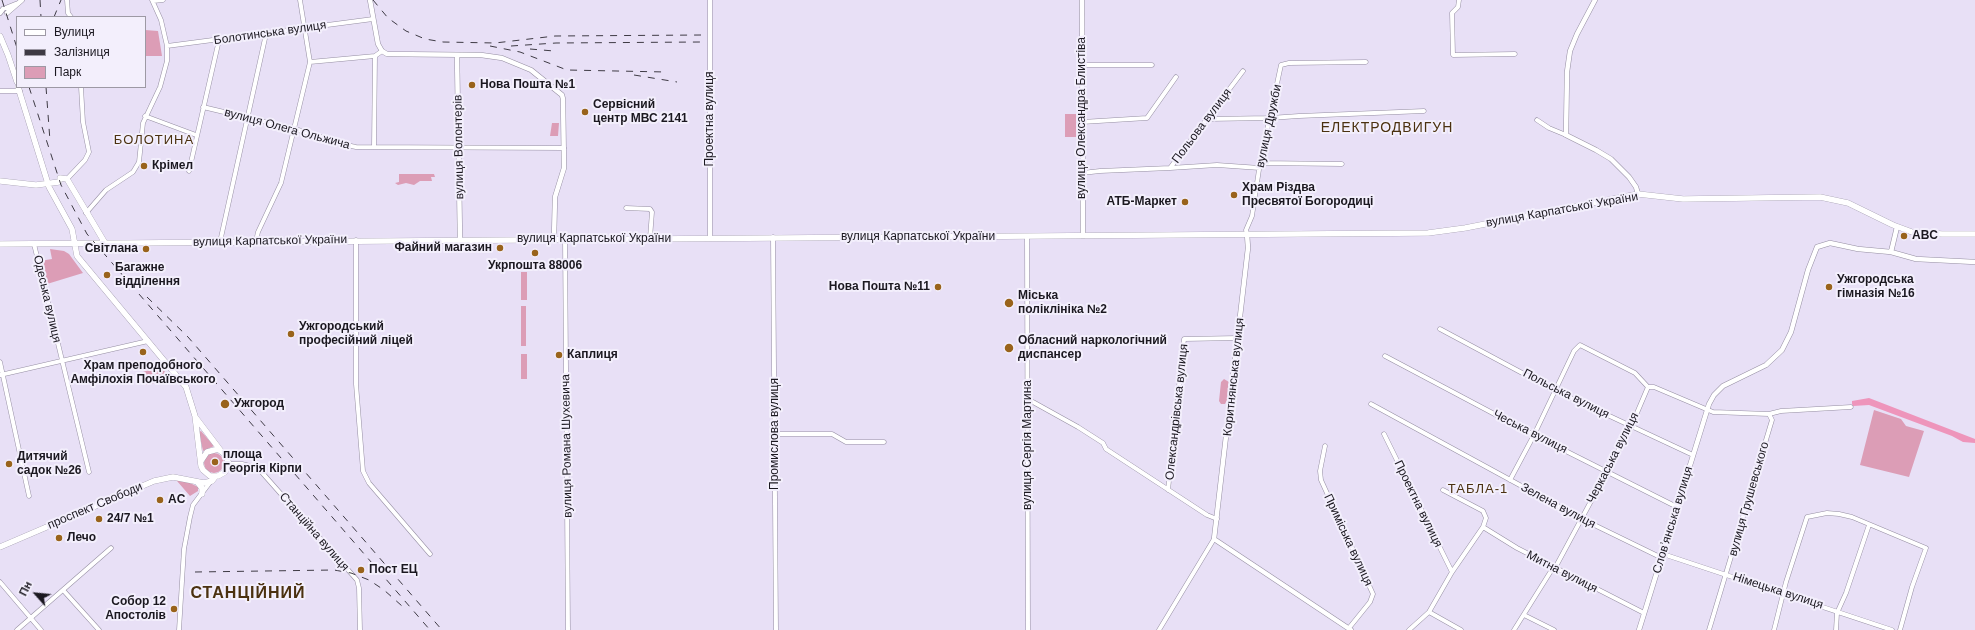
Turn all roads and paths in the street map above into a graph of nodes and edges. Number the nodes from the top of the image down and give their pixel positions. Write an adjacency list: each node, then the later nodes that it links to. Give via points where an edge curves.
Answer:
1 (22, 0): 11 (street)
2 (67, 0): 12 (street)
3 (163, 0): 10 (street)
4 (300, 0): 14 (street)
5 (370, 0): 13 (street)
6 (710, 0): 67 (street, Проектна вулиця)
7 (1082, 0): 25 (street, вулиця Олександра Блистіва)
8 (1460, 0): 20 (street, via 1452,13 1452,55)
9 (1595, 0): 43 (street, via 1576,34 1570,51 1567,72)
10 (152, 1): 18 (street, via 161,20)
11 (4, 12)
12 (70, 16)
13 (373, 19): 14 (street, Болотинська вулиця); 19 (street, via 378,44)
14 (304, 28): 15 (street, Болотинська вулиця); 23 (street)
15 (266, 34): 17 (street, Болотинська вулиця); 36 (street)
16 (0, 36): 29 (main road)
17 (218, 40): 18 (street, Болотинська вулиця); 33 (street)
18 (167, 46): 35 (street, via 163,80)
19 (382, 50): 21 (street, via 391,55); 22 (street)
20 (1515, 54)
21 (458, 55): 45 (street, вулиця Волонтерів); 46 (street, via 502,58 525,67 558,91 564,99)
22 (375, 56): 23 (street); 44 (street)
23 (310, 62): 41 (street)
24 (1366, 62): 37 (street, вулиця Дружби, via 1282,65)
25 (1082, 65): 26 (street); 40 (street, вулиця Олександра Блистіва)
26 (1152, 65)
27 (1243, 72): 38 (street, Польова вулиця)
28 (1176, 77): 40 (street, via 1144,120)
29 (16, 79)
30 (81, 88): 53 (street, via 82,112 89,152 85,160)
31 (19, 89): 32 (street); 53 (main road)
32 (0, 91)
33 (202, 107): 36 (street, вулиця Олега Ольжича); 42 (street)
34 (1424, 111): 37 (street)
35 (145, 116): 42 (street); 57 (street, via 137,167 106,190)
36 (248, 118): 41 (street, вулиця Олега Ольжича); 71 (street)
37 (1270, 118): 38 (street); 47 (street, вулиця Дружби)
38 (1208, 119): 49 (street, Польова вулиця)
39 (1537, 120): 43 (street)
40 (1082, 122): 52 (street, вулиця Олександра Блистіва)
41 (295, 129): 44 (street, вулиця Олега Ольжича, via 346,145); 70 (street, via 282,183)
42 (196, 135): 51 (street)
43 (1566, 136): 55 (street, via 1610,159 1636,187)
44 (374, 147): 45 (street, вулиця Олега Ольжича)
45 (459, 148): 46 (street, вулиця Олега Ольжича); 68 (street, вулиця Волонтерів)
46 (564, 148): 64 (street, via 564,168 554,197)
47 (1260, 163): 48 (street); 50 (street, вулиця Дружби)
48 (1342, 164)
49 (1170, 168): 50 (street, via 1217,165); 52 (street, Польова вулиця)
50 (1260, 168): 59 (street, вулиця Дружби)
51 (189, 172)
52 (1082, 173): 62 (street, вулиця Олександра Блистіва)
53 (59, 180): 54 (main road, via 36,185); 57 (main road); 72 (main road)
54 (0, 181)
55 (1635, 195): 58 (main road, вулиця Карпатської України, via 1683,198 1820,197 1848,203); 59 (main road, вулиця Карпатської України, via 1443,231)
56 (626, 208): 66 (street, via 650,209)
57 (86, 213): 73 (main road)
58 (1897, 227): 60 (main road, вулиця Карпатської України, via 1928,234); 76 (street)
59 (1247, 234): 62 (main road, вулиця Карпатської України); 79 (street, Коритнянська вулиця)
60 (1975, 234)
61 (1027, 236): 62 (main road, вулиця Карпатської України); 63 (main road, вулиця Карпатської України); 87 (street, вулиця Сергія Мартина)
62 (1083, 236)
63 (773, 237): 67 (main road, вулиця Карпатської України); 94 (street, Промислова вулиця)
64 (554, 238): 65 (main road, вулиця Карпатської України); 68 (main road, вулиця Карпатської України)
65 (565, 238): 66 (main road, вулиця Карпатської України); 140 (street, вулиця Романа Шухевича)
66 (650, 238): 67 (main road, вулиця Карпатської України)
67 (710, 238)
68 (460, 239): 69 (main road, вулиця Карпатської України)
69 (356, 240): 70 (main road, вулиця Карпатської України); 121 (street, via 356,384 363,471 369,483)
70 (256, 241): 71 (main road, вулиця Карпатської України)
71 (220, 242): 73 (main road, вулиця Карпатської України)
72 (74, 243): 73 (main road, вулиця Карпатської України); 75 (main road, вулиця Карпатської України); 80 (main road, via 75,253 80,262)
73 (104, 243)
74 (0, 244): 75 (main road, вулиця Карпатської України)
75 (34, 244): 82 (street, Одеська вулиця)
76 (1891, 252): 77 (street, via 1916,259); 90 (street, Словʼянська вулиця, via 1830,243 1817,247 1810,263 1791,332 1782,350 1766,365 1723,386 1714,395)
77 (1975, 262)
78 (1440, 328): 86 (street, Польська вулиця)
79 (1238, 338): 109 (street, Олександрівська вулиця, via 1184,339); 114 (street, Коритнянська вулиця)
80 (148, 342): 82 (street); 92 (main road, via 186,387)
81 (1386, 356): 96 (street, Чеська вулиця)
82 (62, 361): 84 (street); 105 (street, Одеська вулиця)
83 (0, 362): 84 (street)
84 (1, 375): 112 (street)
85 (1648, 386): 86 (street, via 1635,373 1580,345 1574,351); 90 (street); 93 (street, Черкаська вулиця)
86 (1554, 390): 93 (street, Польська вулиця); 96 (street)
87 (1027, 402): 109 (street, via 1033,402 1094,436 1106,449); 142 (street, вулиця Сергія Мартина)
88 (1371, 404): 107 (street, Зелена вулиця)
89 (1851, 407): 91 (street)
90 (1707, 410): 91 (street, via 1717,413); 100 (street, Словʼянська вулиця)
91 (1769, 414): 125 (street, вулиця Грушевського, via 1772,420)
92 (195, 416): 99 (main road); 101 (main road)
93 (1631, 427): 100 (street, Польська вулиця); 104 (street, Черкаська вулиця)
94 (775, 434): 97 (street, via 832,434 846,442); 141 (street, Промислова вулиця)
95 (1384, 434): 124 (street, Проектна вулиця)
96 (1534, 435): 104 (street, Чеська вулиця); 107 (street)
97 (884, 442)
98 (1325, 446): 134 (street, Приміська вулиця, via 1320,471 1321,480 1373,594)
99 (221, 451): 101 (main road, via 210,450 204,454); 102 (main road, via 228,458)
100 (1693, 455): 113 (street, Словʼянська вулиця)
101 (201, 461): 103 (main road)
102 (229, 464): 106 (main road, via 225,472); 139 (street, Станційна вулиця, via 258,468 357,580)
103 (203, 470): 106 (main road); 108 (main road, via 201,478)
104 (1607, 471): 113 (street, Чеська вулиця); 115 (street, Черкаська вулиця)
105 (89, 472)
106 (213, 479): 108 (main road, проспект Свободи); 111 (street)
107 (1510, 480): 115 (street, Зелена вулиця)
108 (195, 481): 111 (main road, via 202,488); 119 (main road, проспект Свободи, via 173,477 154,481)
109 (1168, 490): 114 (street)
110 (1443, 490): 117 (street, via 1483,511 1486,515)
111 (202, 494): 138 (street, via 193,505 184,549)
112 (29, 496)
113 (1677, 507): 122 (street, Словʼянська вулиця)
114 (1217, 519): 118 (street, Коритнянська вулиця)
115 (1582, 519): 122 (street, Зелена вулиця); 123 (street, Черкаська вулиця)
116 (1869, 525): 128 (street, via 1839,514 1827,513 1807,517); 131 (street); 153 (street, via 1925,546 1926,549)
117 (1482, 527): 123 (street, Митна вулиця); 124 (street)
118 (1214, 539): 134 (street); 143 (street)
119 (0, 547)
120 (111, 548): 127 (street)
121 (430, 554)
122 (1662, 556): 125 (street, Німецька вулиця); 130 (street, Словʼянська вулиця)
123 (1555, 568): 130 (street, Митна вулиця); 132 (street, Черкаська вулиця)
124 (1452, 572): 129 (street)
125 (1727, 575): 128 (street, Німецька вулиця); 149 (street, вулиця Грушевського)
126 (0, 582): 133 (street)
127 (63, 590): 133 (street); 137 (street)
128 (1784, 595): 131 (street, Німецька вулиця, via 1831,608); 150 (street)
129 (1429, 612): 144 (street); 145 (street)
130 (1644, 613): 148 (street, Словʼянська вулиця)
131 (1837, 613): 151 (street); 152 (street, Німецька вулиця)
132 (1524, 615): 146 (street, Черкаська вулиця); 147 (street)
133 (31, 618): 135 (street); 136 (street)
134 (1350, 629)
135 (17, 630)
136 (41, 630)
137 (99, 630)
138 (179, 630)
139 (360, 630)
140 (568, 630)
141 (776, 630)
142 (1028, 630)
143 (1159, 630)
144 (1409, 630)
145 (1461, 630)
146 (1514, 630)
147 (1554, 630)
148 (1639, 630)
149 (1709, 630)
150 (1774, 630)
151 (1836, 630)
152 (1892, 630)
153 (1900, 630)

